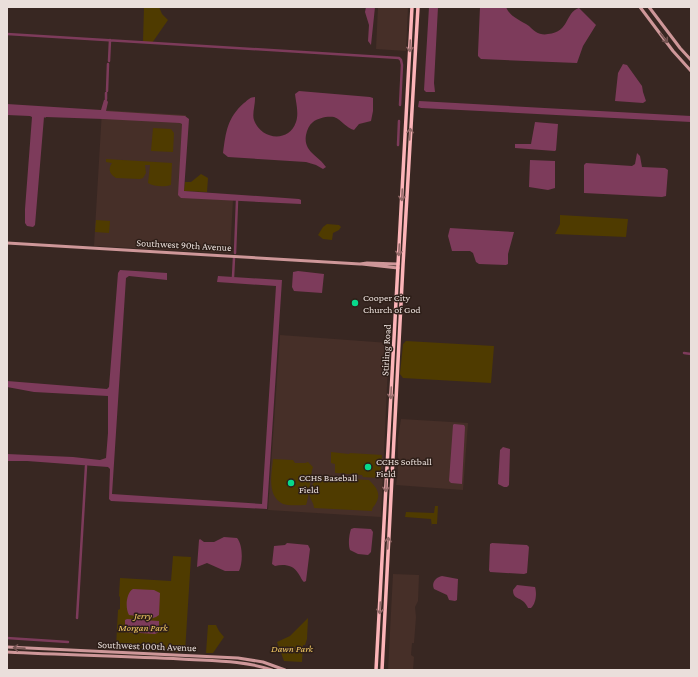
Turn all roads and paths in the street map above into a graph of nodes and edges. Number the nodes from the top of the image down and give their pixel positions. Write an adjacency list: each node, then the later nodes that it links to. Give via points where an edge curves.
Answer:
1 (412, 7): 8 (main road, Stirling Road, one-way to 8)
2 (418, 7): 7 (main road, Stirling Road, one-way to 2)
3 (640, 7): 6 (main road, one-way to 6, via 673,51)
4 (650, 7): 5 (main road)
5 (691, 60)
6 (691, 70)
7 (409, 155): 8 (main road); 12 (main road, Stirling Road)
8 (404, 156): 10 (main road, Stirling Road, one-way to 10)
9 (7, 243): 10 (main road, Southwest 90th Avenue)
10 (398, 266): 11 (main road, Stirling Road, one-way to 11)
11 (388, 453): 12 (main road); 13 (main road, Stirling Road, one-way to 13)
12 (393, 453): 14 (main road, Stirling Road)
13 (385, 520): 14 (main road); 19 (main road, Stirling Road, one-way to 19)
14 (390, 520): 20 (main road, Stirling Road, one-way to 14)
15 (7, 647): 18 (main road, Southwest 100th Avenue, one-way to 15, via 263,662 238,658)
16 (7, 652): 17 (main road, Southwest 100th Avenue, via 229,662)
17 (272, 670)
18 (285, 670)
19 (376, 670)
20 (382, 670)

